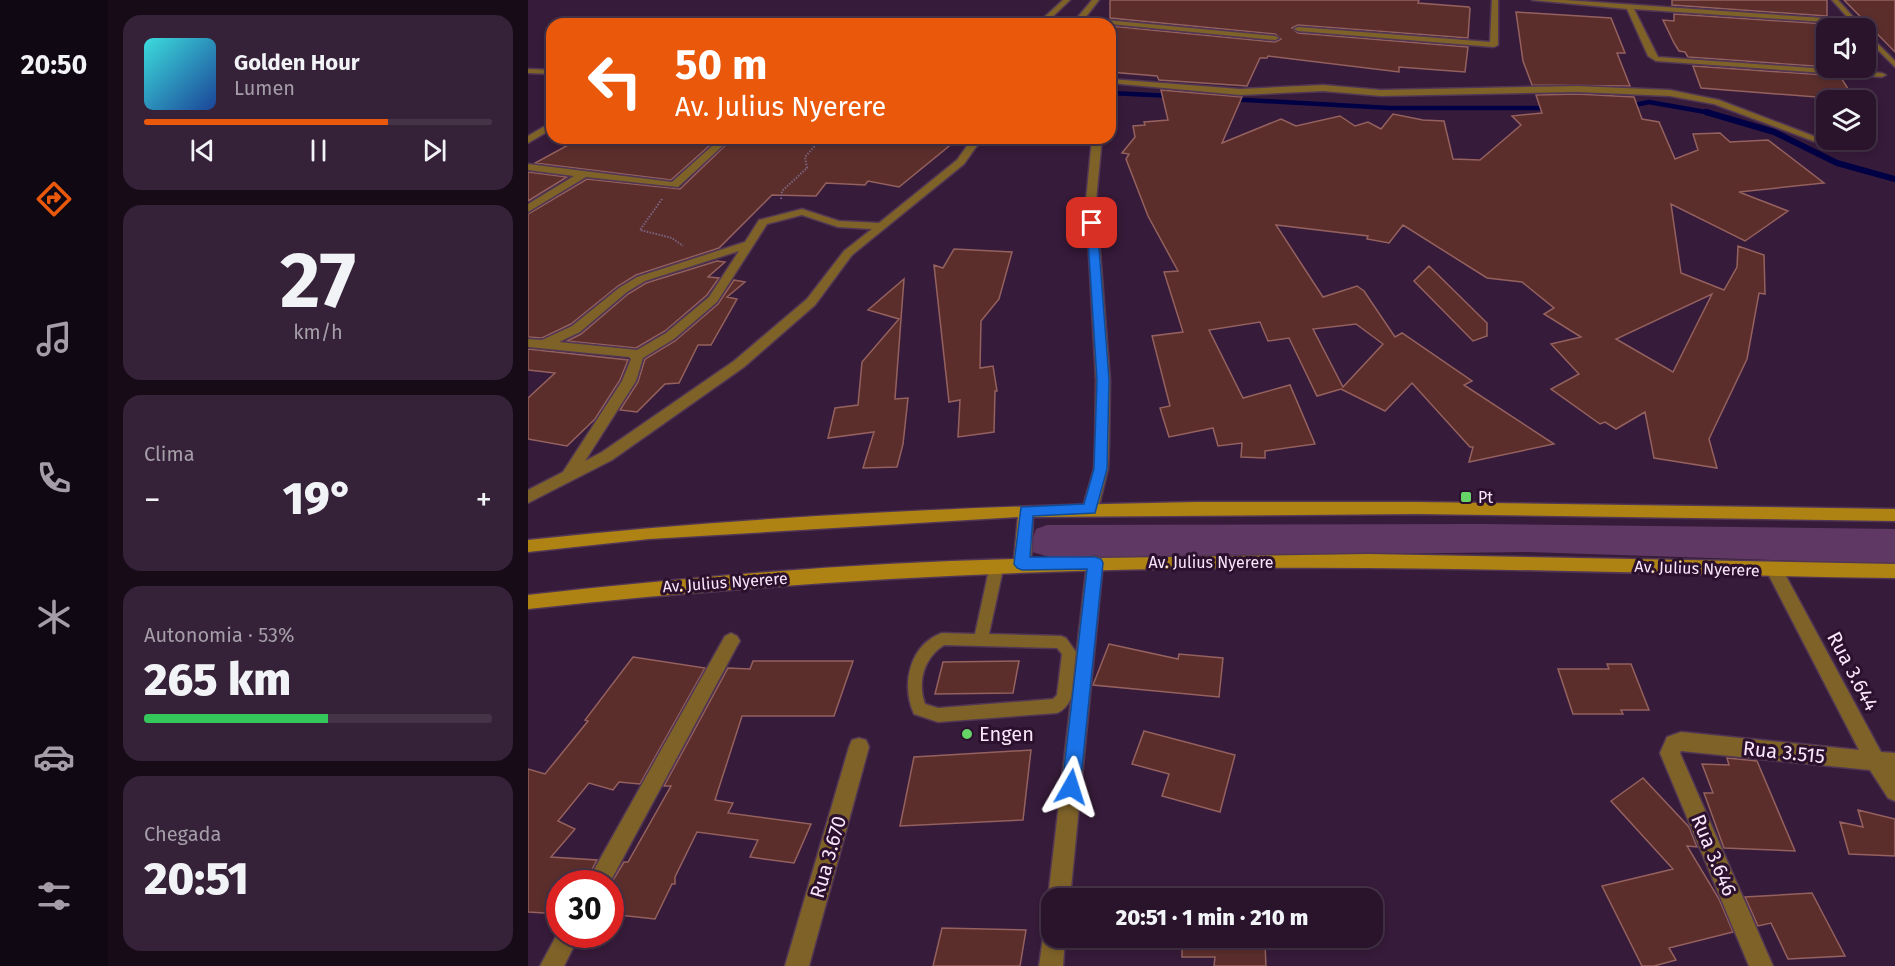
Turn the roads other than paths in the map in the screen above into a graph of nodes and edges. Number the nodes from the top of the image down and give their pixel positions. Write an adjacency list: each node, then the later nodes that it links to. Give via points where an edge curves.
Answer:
1 (1067, 0): 10 (street)
2 (1096, 0): 11 (street)
3 (1495, 0): 15 (street, via 1496,43 1491,45)
4 (1535, 0): 8 (street)
5 (1663, 0): 9 (street)
6 (1835, 0): 12 (lane)
7 (1650, 4): 8 (street); 9 (street)
8 (1630, 7): 21 (street, via 1656,58)
9 (1667, 9): 13 (street)
10 (1048, 18)
11 (1080, 18)
12 (1851, 18)
13 (1816, 20)
14 (1116, 25): 16 (street)
15 (1298, 29)
16 (1275, 38)
17 (1876, 45): 18 (lane)
18 (1895, 65)
19 (528, 72): 20 (street)
20 (546, 72)
21 (1882, 75)
22 (1116, 82): 24 (street, via 1240,92 1323,88 1381,93 1577,89 1670,93 1716,102)
23 (546, 129): 25 (street)
24 (1816, 139)
25 (528, 140)
26 (719, 144): 30 (street, via 674,185)
27 (973, 144): 32 (street, via 948,174)
28 (1096, 144): 40 (street, via 1091,201 1103,380 1101,469)
29 (528, 167): 30 (street)
30 (582, 175): 31 (street)
31 (528, 209)
32 (882, 226): 33 (street, via 838,224 802,212 763,222); 38 (street, via 848,253 811,302 739,364 607,456)
33 (748, 244): 35 (street, via 641,279 576,329); 37 (street, via 713,299 670,336)
34 (528, 343): 35 (street)
35 (544, 345): 36 (street); 37 (street)
36 (528, 351)
37 (636, 356): 38 (street, via 629,381)
38 (568, 476): 39 (street)
39 (528, 497)
40 (1090, 510): 41 (main road); 42 (main road, via 1468,509)
41 (1026, 511): 43 (main road, via 649,533); 45 (main road)
42 (1895, 515)
43 (528, 546)
44 (1095, 563): 45 (main road, Av. Julius Nyerere); 47 (main road, Av. Julius Nyerere, via 1490,561); 57 (street)
45 (1022, 564): 46 (main road, Av. Julius Nyerere)
46 (997, 565): 49 (main road, Av. Julius Nyerere, via 721,581); 50 (lane)
47 (1774, 570): 48 (main road, Av. Julius Nyerere); 54 (street, Rua 3.644)
48 (1895, 572)
49 (528, 602)
50 (981, 640): 50 (lane, via 942,639 932,644 917,669 913,697 919,709 938,715 1057,706 1064,698 1069,652 1061,642)
51 (731, 641): 56 (street)
52 (1674, 744): 54 (street, Rua 3.515, via 1681,741); 63 (street, Rua 3.646, via 1670,753)
53 (859, 747): 61 (street, Rua 3.670)
54 (1886, 762): 55 (street, Rua 3.644)
55 (1895, 791)
56 (605, 870)
57 (1060, 888)
58 (562, 948): 60 (street)
59 (1053, 948): 62 (street)
60 (552, 966)
61 (797, 966)
62 (1051, 966)
63 (1761, 966)

